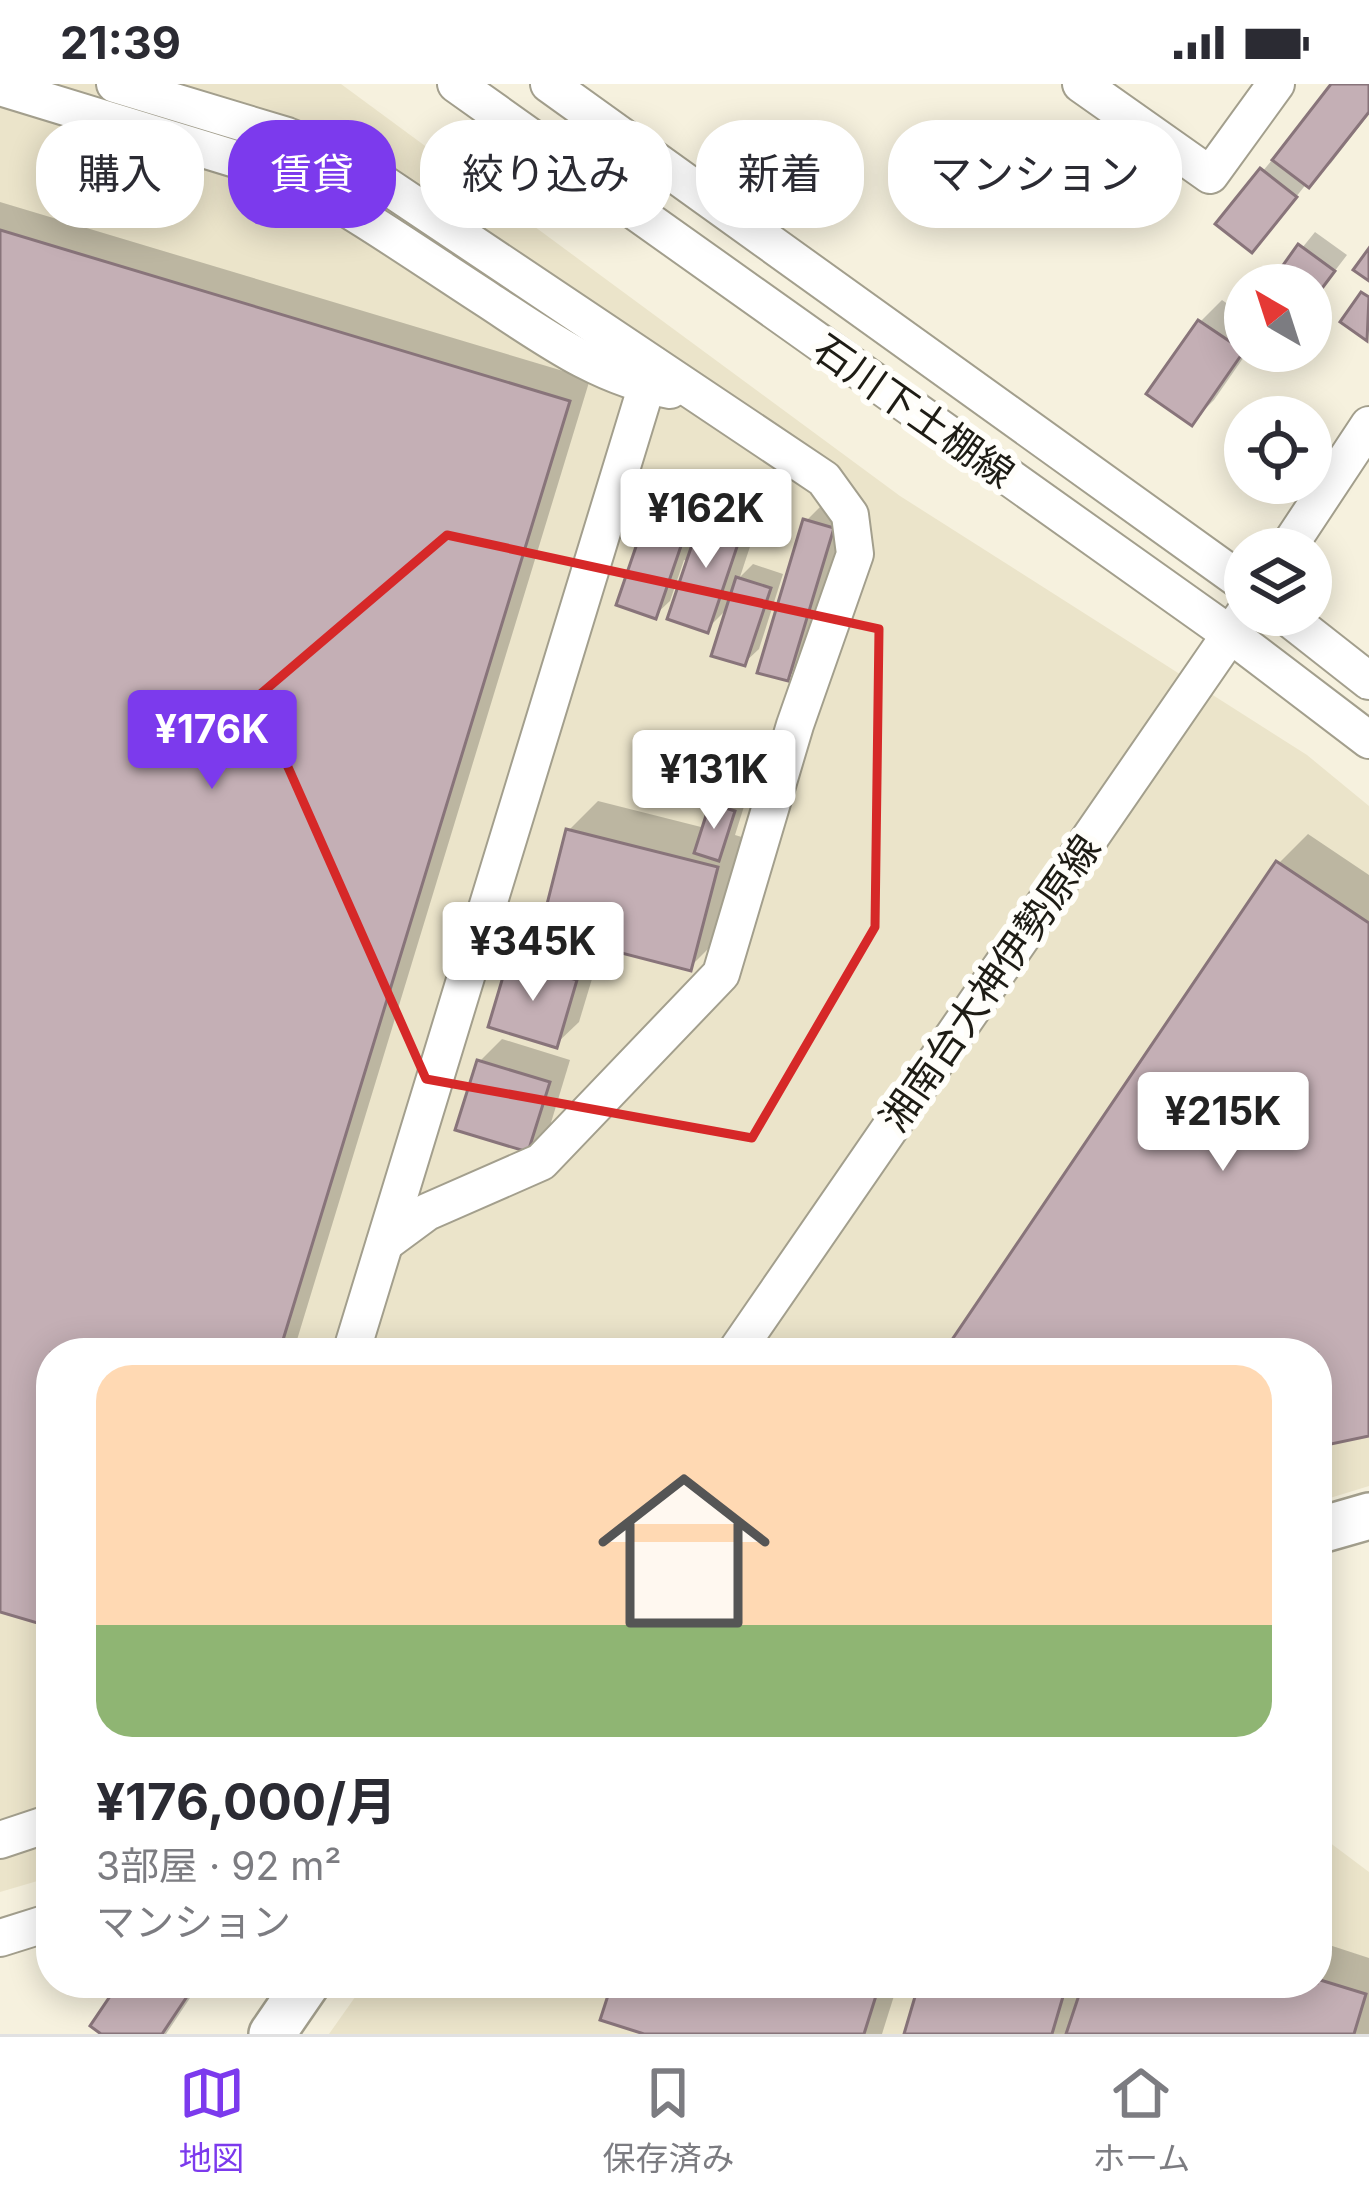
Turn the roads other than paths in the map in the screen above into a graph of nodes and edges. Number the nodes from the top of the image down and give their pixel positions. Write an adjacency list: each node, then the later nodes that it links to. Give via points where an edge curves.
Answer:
1 (115, 84): 7 (street, via 348,160)
2 (456, 84): 11 (street, 石川下土棚線)
3 (549, 84): 10 (street, 石川下土棚線)
4 (1081, 84): 5 (street, via 1210,176)
5 (1276, 84)
6 (0, 87): 7 (street, via 291,176 552,343 614,377)
7 (649, 376): 17 (street); 17 (street, via 703,396 824,479 850,515 851,572 795,724 722,974 541,1162 427,1212)
8 (1369, 425): 9 (street)
9 (1301, 528)
10 (1224, 569)
11 (1224, 614)
12 (1230, 636): 19 (street, 湘南台大神伊勢原線)
13 (1252, 636): 16 (street, 石川下土棚線)
14 (1312, 636): 15 (street)
15 (1369, 681)
16 (1369, 740)
17 (385, 1243): 18 (street)
18 (356, 1338)
19 (745, 1338)
20 (1369, 1516): 21 (main road)
21 (1332, 1527)
22 (36, 1828): 23 (street)
23 (0, 1840)
24 (36, 1927): 25 (street)
25 (0, 1938)
26 (297, 1998): 27 (main road)
27 (272, 2034)

